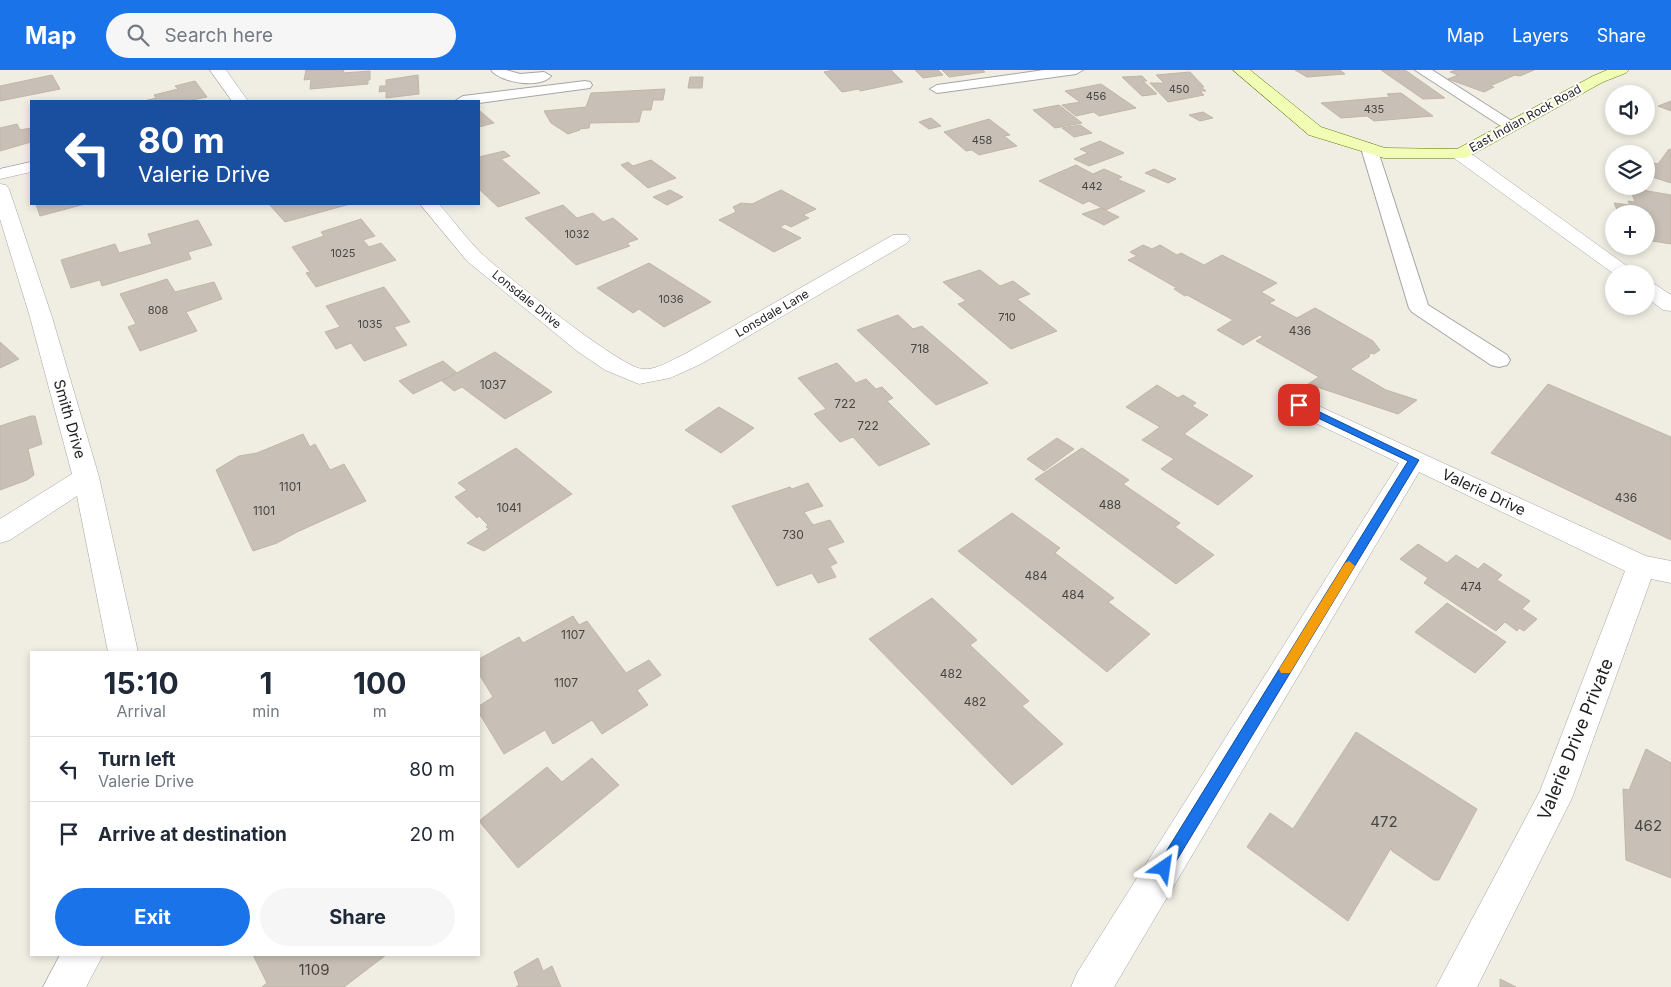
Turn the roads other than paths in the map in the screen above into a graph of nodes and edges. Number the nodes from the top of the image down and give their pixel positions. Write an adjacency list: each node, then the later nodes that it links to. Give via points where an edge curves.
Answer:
1 (220, 70): 9 (street)
2 (498, 70): 7 (lane, via 518,79)
3 (1076, 70): 8 (lane)
4 (1241, 70): 12 (street, East Indian Rock Road, via 1315,131)
5 (1422, 70): 11 (lane)
6 (1621, 70): 11 (street, East Indian Rock Road, via 1598,78)
7 (585, 78): 10 (lane)
8 (937, 89)
9 (239, 100)
10 (467, 100)
11 (1510, 125): 13 (street, East Indian Rock Road)
12 (1369, 148): 13 (street, East Indian Rock Road, via 1384,153); 22 (lane, via 1419,308)
13 (1460, 154): 19 (street)
14 (30, 166): 15 (street)
15 (0, 174)
16 (0, 189): 26 (street, Smith Drive, via 41,317)
17 (430, 205): 23 (street, Lonsdale Drive, via 474,257 585,346 613,365)
18 (900, 239): 23 (street, Lonsdale Lane, via 693,358 662,373)
19 (1615, 265)
20 (1655, 293): 21 (street)
21 (1671, 305)
22 (1499, 360)
23 (639, 376)
24 (1299, 405): 25 (street, Valerie Drive)
25 (1414, 460): 28 (street, Valerie Drive); 32 (street)
26 (86, 477): 27 (street); 29 (street, Smith Drive)
27 (0, 533)
28 (1656, 569): 33 (street, Valerie Drive Private, via 1555,798)
29 (123, 651)
30 (82, 956): 31 (street)
31 (63, 987)
32 (1091, 987)
33 (1456, 987)

